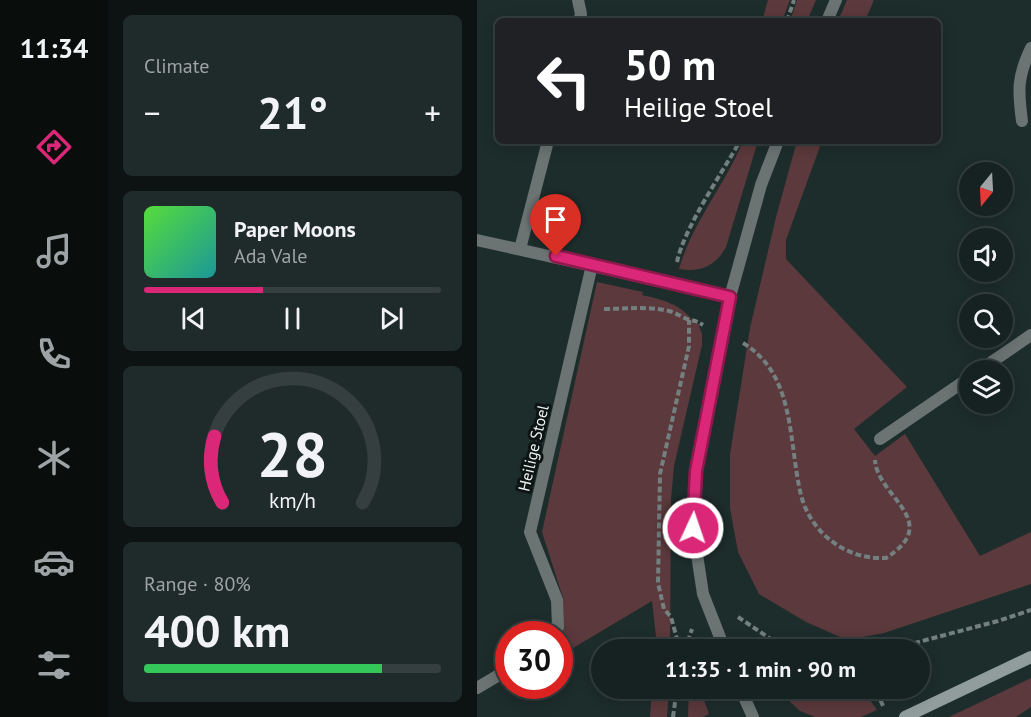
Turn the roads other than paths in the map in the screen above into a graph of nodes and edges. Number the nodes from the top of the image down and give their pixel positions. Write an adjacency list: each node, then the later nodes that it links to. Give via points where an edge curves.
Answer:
1 (578, 0): 3 (street)
2 (836, 0): 4 (street)
3 (580, 18)
4 (828, 18)
5 (1031, 48): 6 (street, via 1018,88)
6 (1022, 121)
7 (547, 144): 10 (street)
8 (777, 144): 12 (street, via 761,185)
9 (477, 240): 10 (street)
10 (520, 249): 11 (street)
11 (592, 265): 12 (street); 17 (street, Heilige Stoel, via 530,532 557,600)
12 (730, 297): 18 (street, via 696,471 693,528 703,594)
13 (1031, 335): 14 (street)
14 (994, 360)
15 (959, 385): 16 (street)
16 (880, 439)
17 (558, 621)
18 (721, 639)
19 (1031, 657): 24 (main road)
20 (495, 677): 21 (street)
21 (477, 687)
22 (745, 699): 23 (street)
23 (753, 717)
24 (905, 717)

